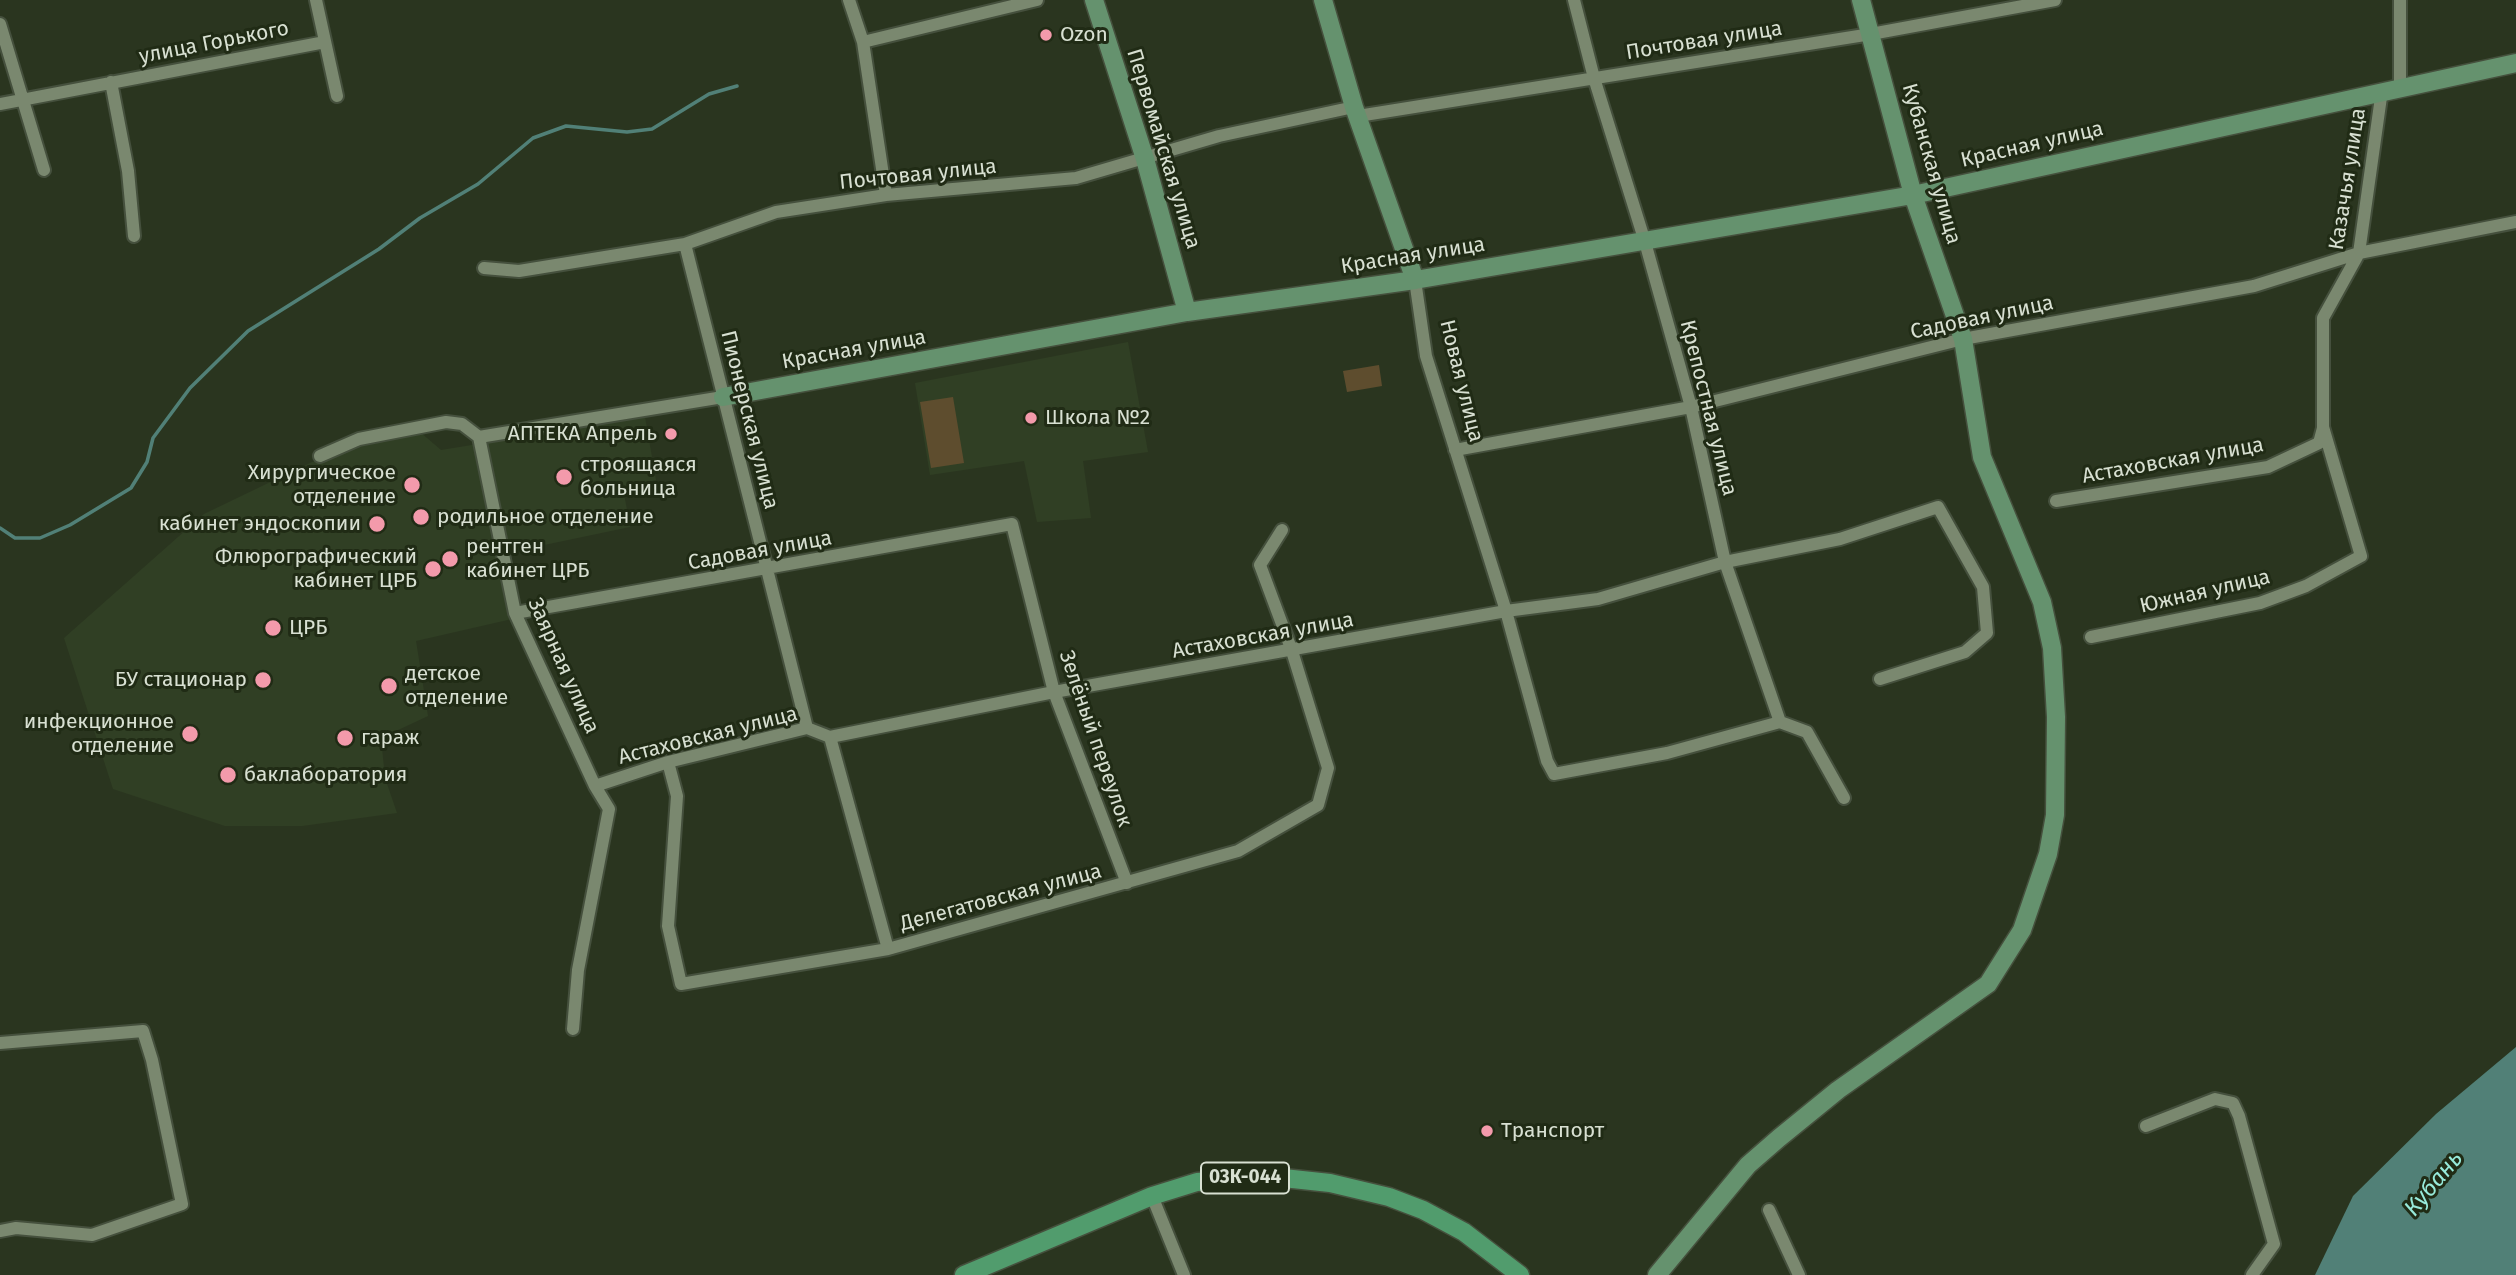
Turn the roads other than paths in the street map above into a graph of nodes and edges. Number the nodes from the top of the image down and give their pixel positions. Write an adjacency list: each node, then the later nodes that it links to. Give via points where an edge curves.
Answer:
1 (316, 0): 12 (street)
2 (849, 0): 13 (street)
3 (1037, 0): 13 (street)
4 (1094, 0): 23 (street, Первомайская улица)
5 (1324, 0): 22 (street, Новая улица)
6 (1574, 0): 15 (street, Крепостная улица)
7 (1861, 0): 11 (street, Кубанская улица)
8 (2055, 0): 11 (street, Почтовая улица)
9 (2400, 0): 17 (street)
10 (0, 24): 20 (street)
11 (1871, 34): 15 (street, Почтовая улица); 26 (street, Кубанская улица)
12 (325, 42): 16 (street, улица Горького); 19 (street)
13 (863, 42): 25 (street)
14 (2516, 63): 17 (street, Красная улица)
15 (1594, 78): 22 (street, Почтовая улица); 29 (street, Крепостная улица)
16 (111, 82): 20 (street, улица Горького); 28 (street, via 128,172)
17 (2400, 86): 18 (street, Красная улица)
18 (2382, 90): 26 (street, Красная улица); 31 (street, Казачья улица)
19 (337, 96)
20 (23, 99): 21 (street, улица Горького); 24 (street)
21 (0, 104)
22 (1356, 112): 23 (street, Почтовая улица, via 1219,136); 33 (street, Новая улица)
23 (1145, 159): 25 (street, Почтовая улица, via 1076,178); 34 (street, Первомайская улица)
24 (44, 170)
25 (886, 195): 30 (street, Почтовая улица, via 776,212)
26 (1913, 195): 29 (street, Красная улица); 35 (street, Кубанская улица)
27 (2516, 222): 31 (street, Садовая улица)
28 (134, 236)
29 (1645, 242): 33 (street, Красная улица); 37 (street, Крепостная улица)
30 (685, 244): 32 (street, Почтовая улица, via 519,271); 36 (street, Пионерская улица)
31 (2359, 253): 35 (street, Садовая улица, via 2254,286); 38 (street, Казачья улица, via 2323,318)
32 (484, 268)
33 (1415, 279): 34 (street, Красная улица); 40 (street, Новая улица, via 1426,356)
34 (1187, 312): 36 (street, Красная улица)
35 (1963, 339): 37 (street, Садовая улица); 71 (street, Кубанская улица, via 1982,457 2032,576 2052,648 2055,815 2038,887 2022,930 1988,984 1838,1090 1748,1165)
36 (723, 397): 39 (street, Красная улица); 47 (street, Пионерская улица)
37 (1690, 407): 40 (street, Садовая улица); 46 (street, Крепостная улица)
38 (2323, 427): 42 (street, Астаховская улица, via 2319,443 2268,467); 45 (street, Казачья улица)
39 (479, 437): 41 (street, via 462,424 446,422 359,439); 49 (street, Заярная улица)
40 (1455, 450): 48 (street, Новая улица)
41 (320, 456)
42 (2056, 501)
43 (1012, 524): 47 (street, Садовая улица); 53 (street, Зелёный переулок)
44 (1282, 530): 51 (street, via 1261,565)
45 (2361, 556): 50 (street, Южная улица, via 2306,586 2260,603)
46 (1725, 562): 48 (street, Астаховская улица, via 1598,599); 52 (street, Астаховская улица, via 1840,539 1938,507 1983,587 1987,633 1965,652); 54 (street, Крепостная улица)
47 (767, 570): 49 (street, Садовая улица); 55 (street, Пионерская улица)
48 (1506, 611): 51 (street, Астаховская улица); 54 (street, Новая улица, via 1547,761 1555,774 1667,753)
49 (515, 613): 58 (street, Заярная улица)
50 (2091, 637)
51 (1292, 651): 53 (street, Астаховская улица); 60 (street, Делегатовская улица, via 1328,768 1318,805 1238,851)
52 (1880, 679)
53 (1054, 692): 56 (street, Астаховская улица); 60 (street, Зелёный переулок)
54 (1780, 722): 59 (street, via 1807,732)
55 (807, 728): 56 (street, Астаховская улица); 57 (street, Астаховская улица)
56 (830, 737): 61 (street)
57 (668, 762): 58 (street, Астаховская улица); 61 (street, Делегатовская улица, via 677,796 668,926 681,984)
58 (595, 786): 62 (street, Заярная улица, via 609,809 578,970)
59 (1844, 798)
60 (1127, 883): 61 (street, Делегатовская улица)
61 (888, 949)
62 (573, 1029)
63 (0, 1043): 67 (street, via 143,1031 182,1204 92,1235 16,1228)
64 (2146, 1126): 73 (street, via 2215,1099 2233,1103 2274,1244)
65 (1152, 1196): 68 (main road, 03К-044); 69 (street); 70 (main road, 03К-044, via 1197,1182 1230,1179 1274,1177 1329,1183 1423,1210 1464,1232)
66 (1769, 1210): 72 (street)
67 (0, 1231)
68 (964, 1275)
69 (1184, 1275)
70 (1520, 1275)
71 (1657, 1275)
72 (1799, 1275)
73 (2252, 1275)

